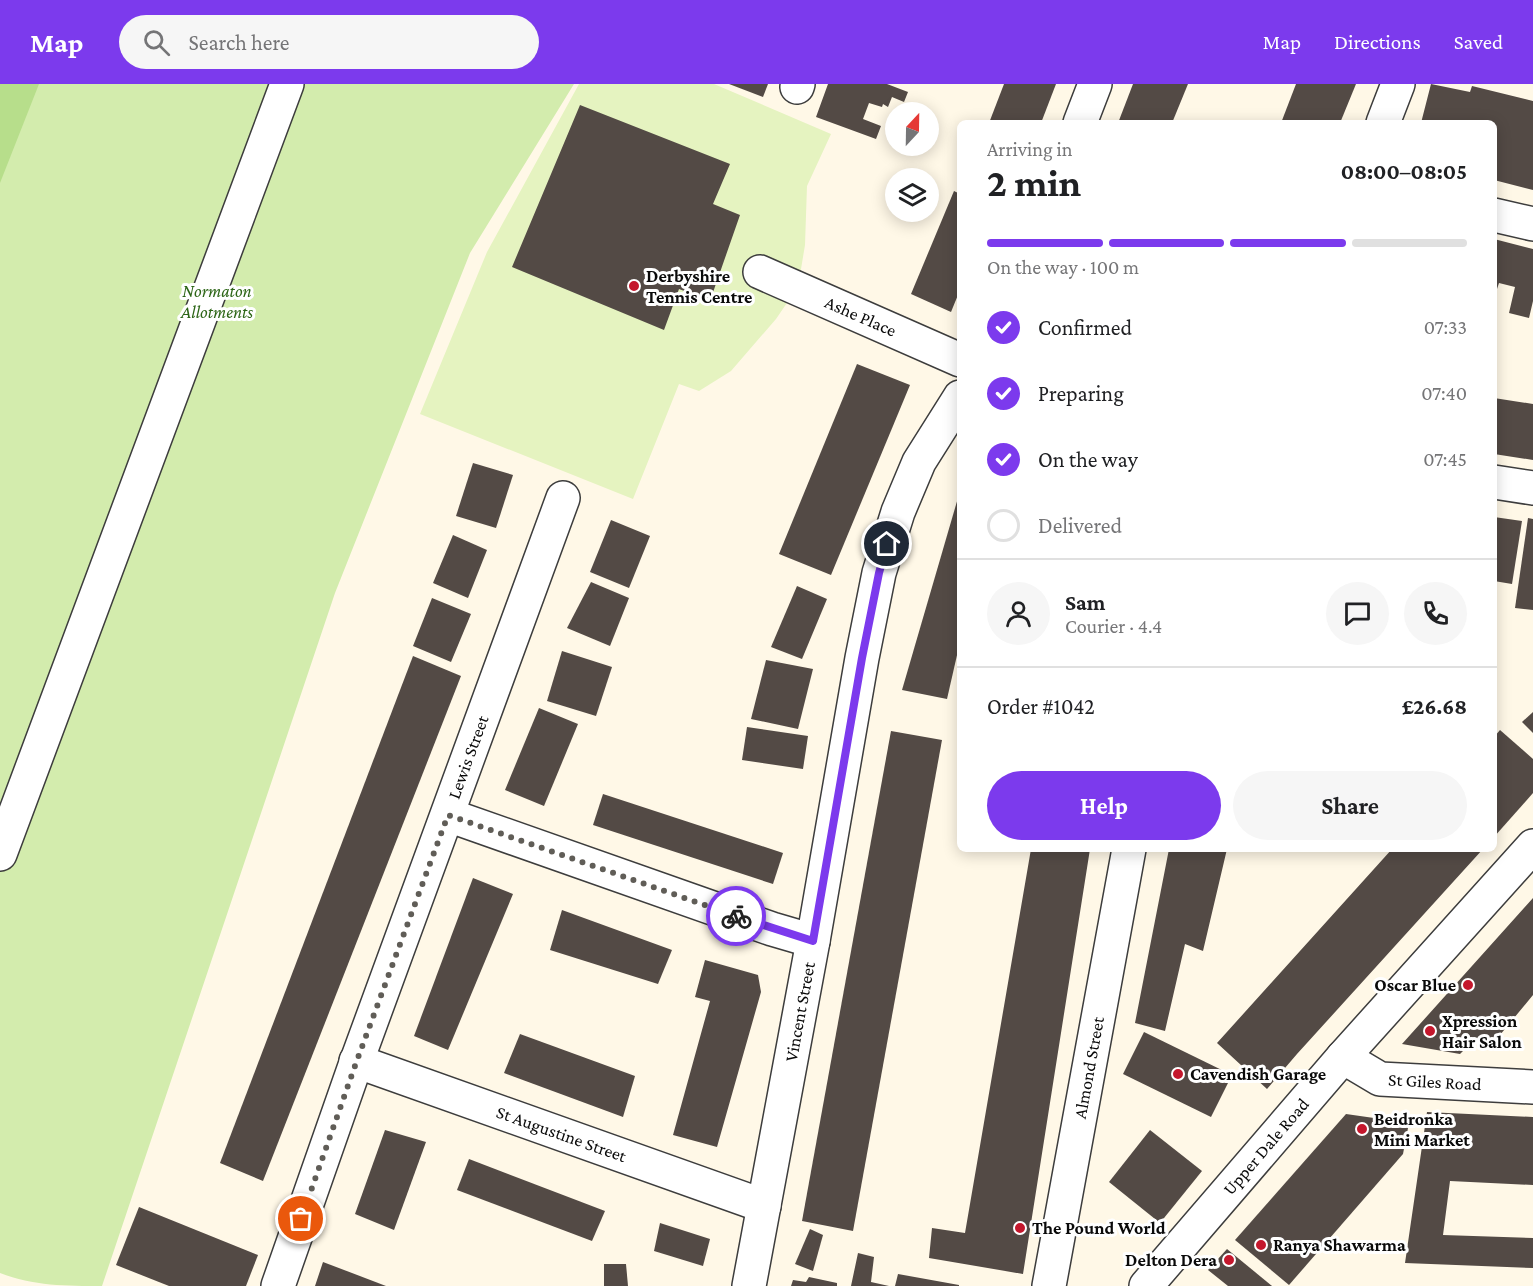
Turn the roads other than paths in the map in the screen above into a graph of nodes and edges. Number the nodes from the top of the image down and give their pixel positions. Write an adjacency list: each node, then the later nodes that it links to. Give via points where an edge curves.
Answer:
1 (287, 84): 17 (street)
2 (1095, 84): 4 (street)
3 (1398, 84): 5 (street)
4 (1081, 120)
5 (1384, 120)
6 (1497, 216): 7 (street)
7 (1533, 224)
8 (760, 272): 9 (street, Ashe Place)
9 (957, 359)
10 (957, 403): 18 (street, Vincent Street, via 919,462 879,573)
11 (1497, 482): 12 (street)
12 (1533, 488)
13 (563, 498): 14 (street, Lewis Street)
14 (448, 815): 18 (street); 20 (street, Lewis Street)
15 (1533, 846): 19 (street, Upper Dale Road)
16 (1128, 852): 23 (street, Almond Street)
17 (0, 854)
18 (813, 941): 22 (street, Vincent Street)
19 (1343, 1057): 21 (street, St Giles Road, via 1380,1079); 26 (street, Upper Dale Road)
20 (356, 1061): 22 (street, St Augustine Street); 24 (street, Lewis Street)
21 (1533, 1087)
22 (764, 1206): 25 (street, Vincent Street)
23 (1050, 1284)
24 (278, 1286)
25 (749, 1286)
26 (1146, 1286)

